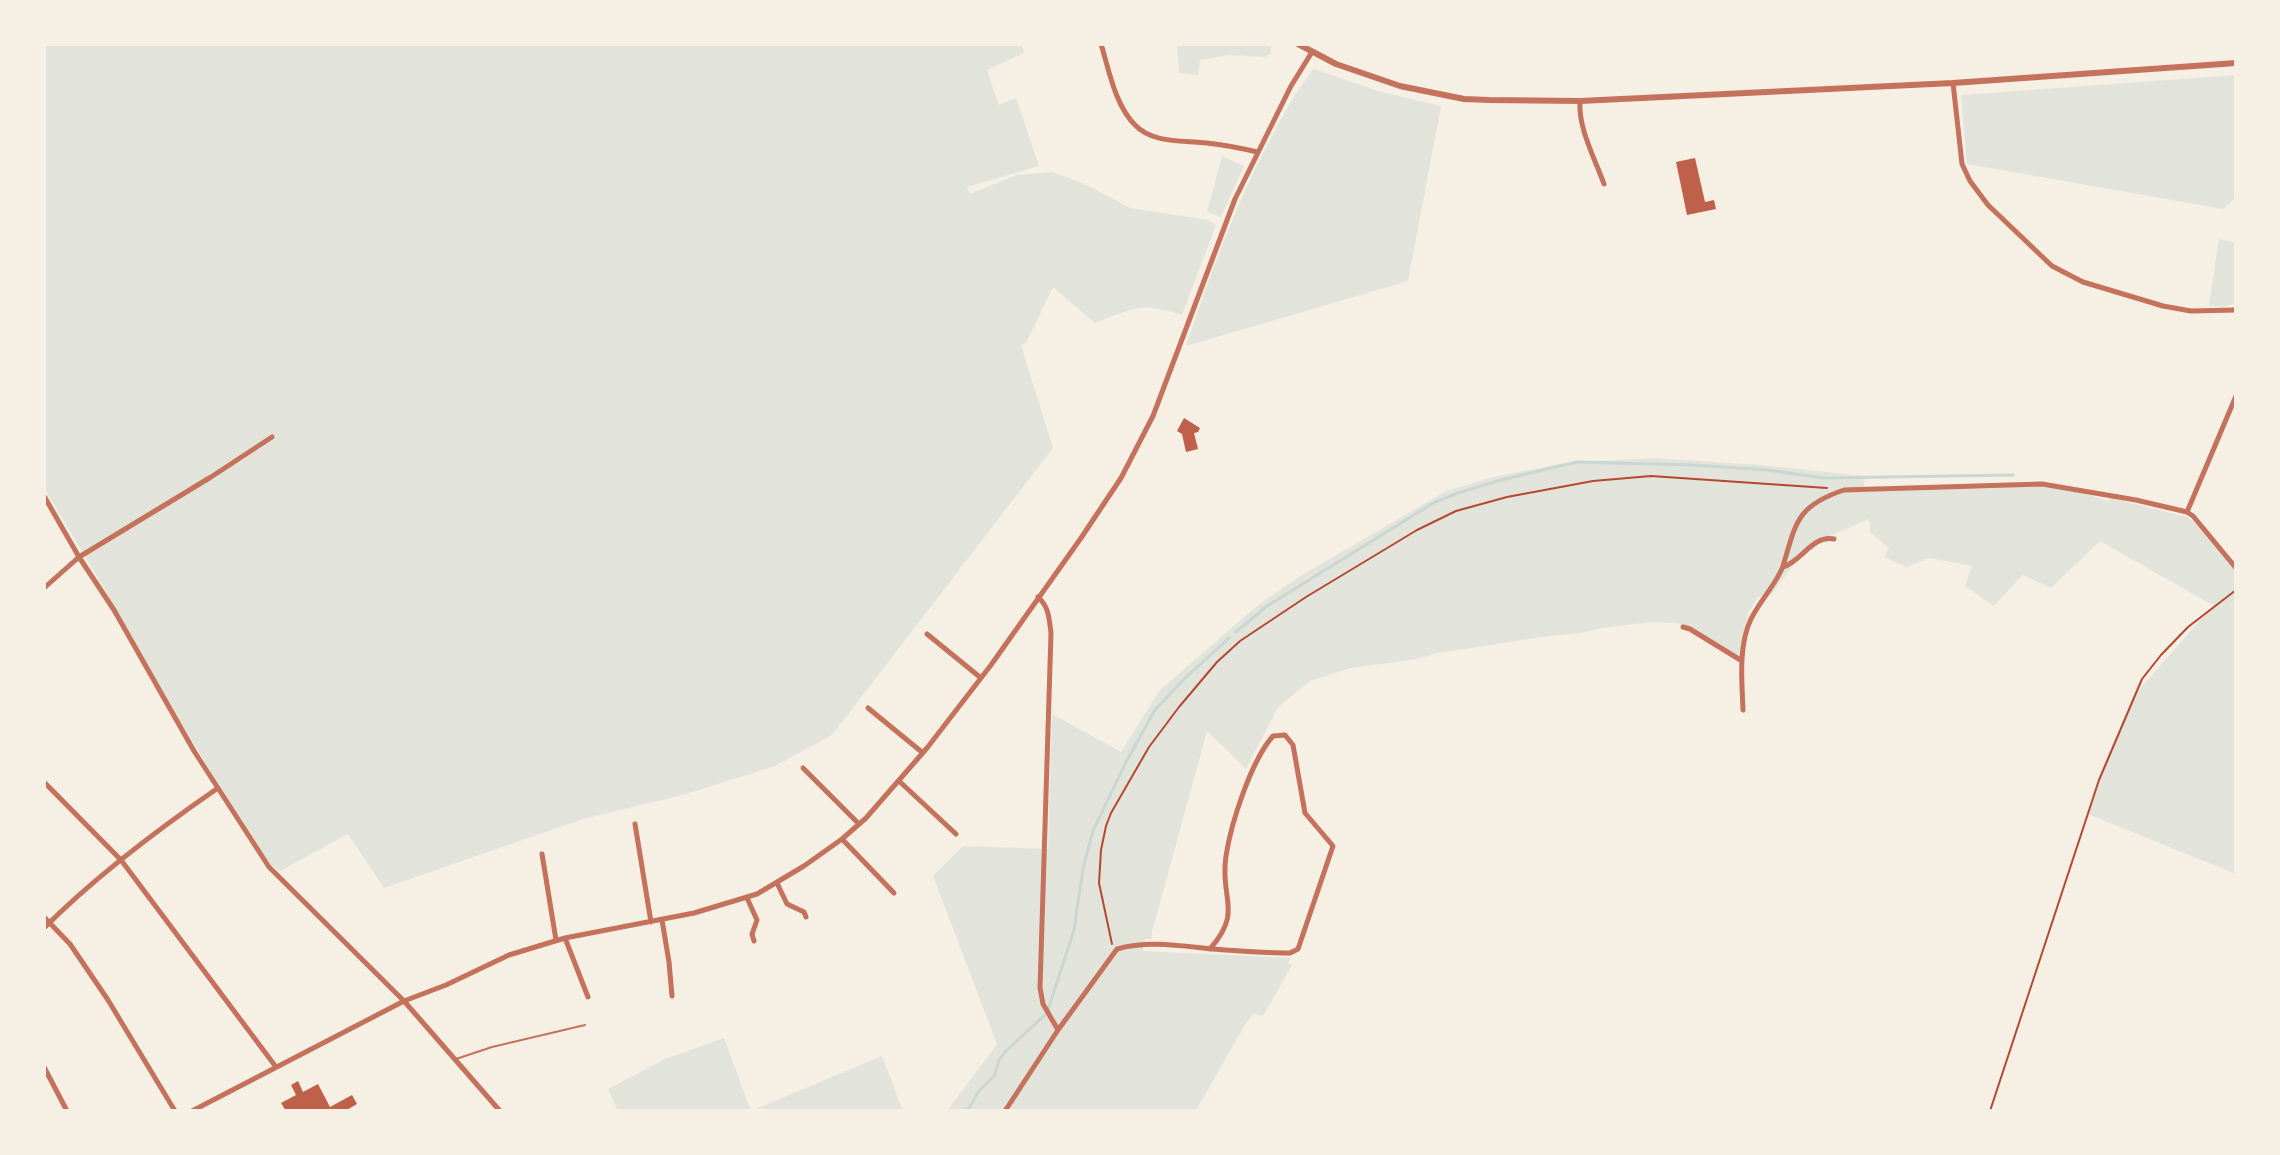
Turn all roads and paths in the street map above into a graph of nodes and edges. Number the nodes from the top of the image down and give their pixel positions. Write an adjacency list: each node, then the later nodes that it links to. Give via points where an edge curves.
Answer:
1 (1101, 44): 7 (street, via 1118,96 1143,132)
2 (1298, 44): 3 (street)
3 (1312, 52): 6 (street, via 1388,82 1439,94); 7 (street)
4 (2236, 63): 5 (street)
5 (1953, 83): 6 (street); 9 (street, via 1962,164 1970,181 2052,266 2083,282 2163,306)
6 (1580, 101): 8 (street)
7 (1257, 152): 21 (street, via 1224,223 1147,430 1121,478)
8 (1604, 184)
9 (2236, 310)
10 (2236, 396): 14 (street)
11 (272, 437): 16 (street)
12 (1844, 490): 14 (street, via 2042,484); 17 (street, via 1821,498 1804,513); 50 (path, via 1651,476 1532,492 1456,511 1306,597 1217,662 1149,747 1111,813 1099,883)
13 (44, 496): 16 (street)
14 (2187, 512): 18 (street)
15 (1834, 539): 17 (street, via 1817,542)
16 (79, 557): 19 (street); 32 (street)
17 (1782, 568): 24 (street, via 1749,622)
18 (2236, 568)
19 (44, 588)
20 (2236, 590): 64 (path, via 2188,627 2142,679 2099,780)
21 (1038, 597): 25 (street); 55 (street, via 1048,610 1051,633 1040,988)
22 (1683, 627): 24 (street)
23 (927, 634): 25 (street)
24 (1742, 661): 27 (street)
25 (981, 678): 28 (street)
26 (868, 708): 28 (street)
27 (1743, 710)
28 (923, 753): 30 (street)
29 (803, 768): 34 (street)
30 (899, 781): 34 (street); 35 (street)
31 (44, 782): 38 (street)
32 (218, 788): 38 (street); 53 (street, via 269,867)
33 (635, 824): 44 (street)
34 (859, 824): 36 (street)
35 (956, 834)
36 (842, 839): 39 (street); 40 (street)
37 (542, 854): 47 (street)
38 (121, 860): 45 (street); 58 (street)
39 (777, 883): 41 (street); 42 (street, via 787,904)
40 (894, 893)
41 (747, 898): 43 (street); 48 (street, via 757,920)
42 (806, 917)
43 (662, 920): 44 (street); 51 (street)
44 (651, 922): 46 (street)
45 (46, 923): 60 (street, via 70,944)
46 (565, 938): 47 (street); 52 (street)
47 (556, 940): 53 (street)
48 (754, 941)
49 (1210, 949): 49 (street, via 1298,949 1333,846 1305,813 1293,745 1285,735 1266,743 1253,769 1226,857 1228,918); 50 (street, via 1152,945)
50 (1114, 952): 55 (street)
51 (672, 996)
52 (588, 997)
53 (404, 1001): 56 (street); 58 (street)
54 (585, 1025): 56 (lane)
55 (1058, 1030): 63 (street)
56 (456, 1059): 62 (street)
57 (44, 1067): 59 (street)
58 (276, 1067): 61 (street)
59 (67, 1111)
60 (175, 1111)
61 (192, 1111)
62 (500, 1111)
63 (1005, 1111)
64 (1990, 1111)

